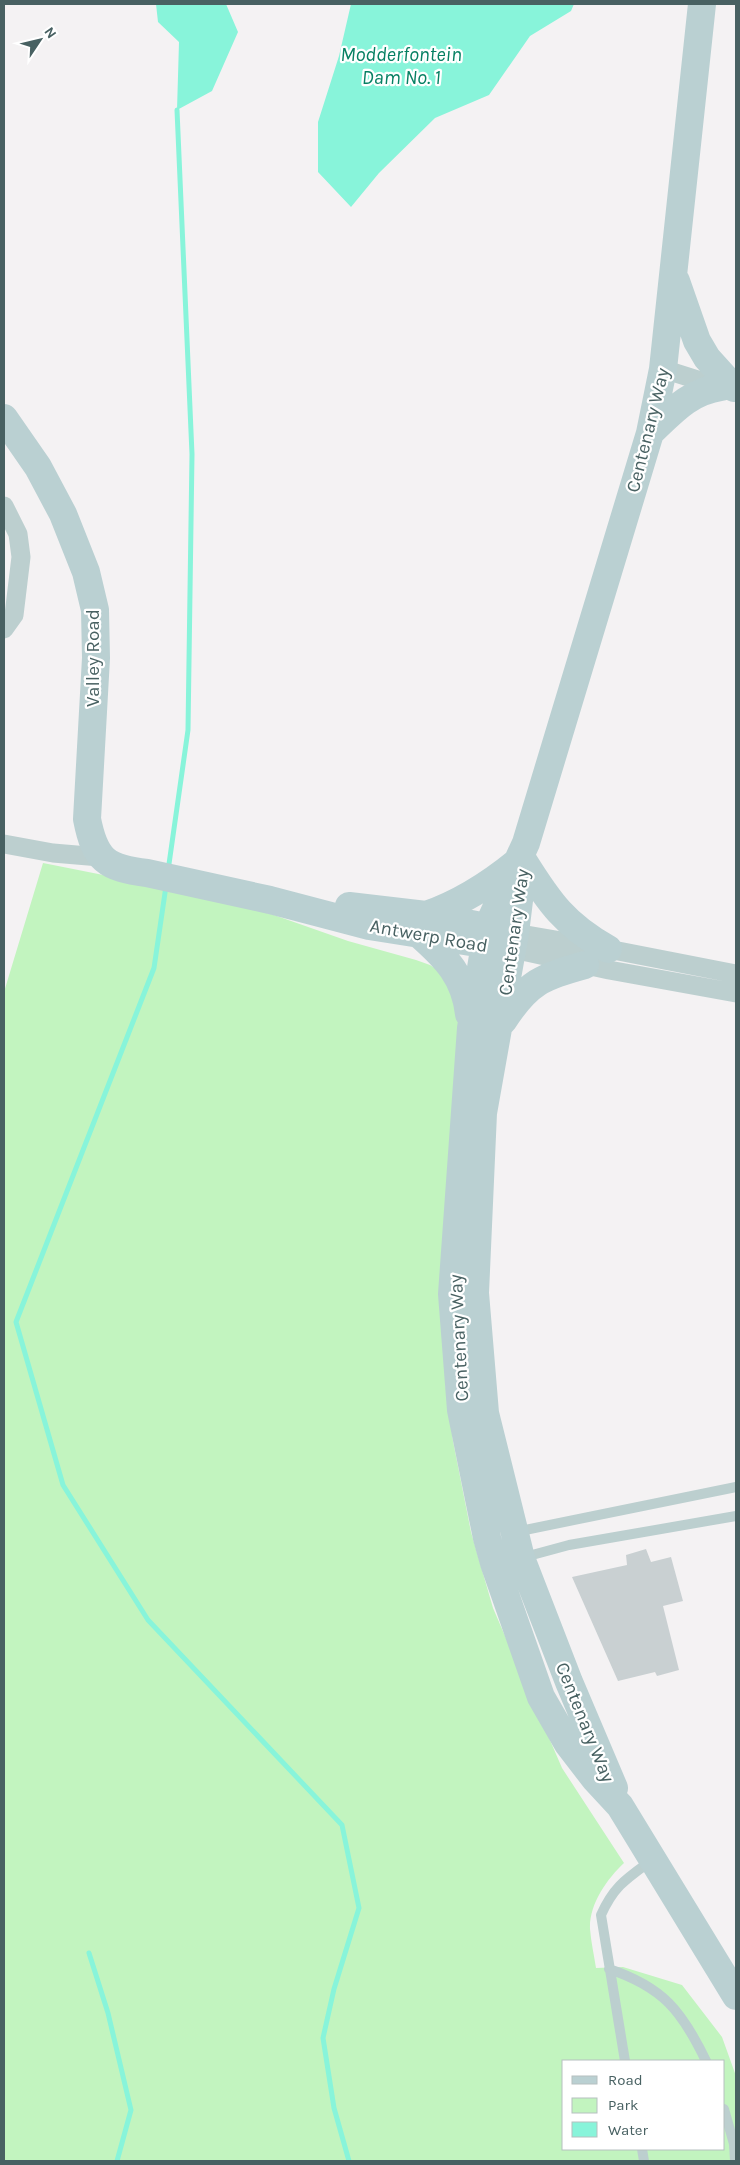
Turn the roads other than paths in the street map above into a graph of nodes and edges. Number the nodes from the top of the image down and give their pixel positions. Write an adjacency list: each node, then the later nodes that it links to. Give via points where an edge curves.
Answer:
1 (702, 4): 2 (main road, Centenary Way)
2 (673, 273): 3 (main road, Centenary Way); 4 (main road, via 697,341)
3 (663, 369): 4 (street); 6 (main road, Centenary Way)
4 (730, 388): 6 (main road, via 703,390)
5 (4, 418): 11 (main road, Valley Road, via 38,467 63,514 86,572 95,610 96,658 87,819 90,839)
6 (650, 433): 10 (main road, Centenary Way)
7 (4, 506): 8 (street, via 18,534 21,557 14,615)
8 (4, 628)
9 (4, 844): 11 (street)
10 (522, 856): 12 (main road, via 502,874); 13 (main road, Centenary Way); 14 (main road, Centenary Way); 15 (main road, via 558,912 585,936)
11 (100, 857): 12 (main road, Antwerp Road, via 110,866 126,871 270,900 381,908)
12 (423, 925): 13 (main road, Antwerp Road); 20 (main road, via 464,987)
13 (486, 935): 14 (main road, Antwerp Road); 20 (main road, Centenary Way)
14 (514, 941): 15 (street, Antwerp Road); 16 (street, Antwerp Road); 19 (main road, Centenary Way)
15 (608, 949): 17 (street, Antwerp Road)
16 (585, 965): 18 (street, Antwerp Road); 19 (main road, via 534,984 518,999)
17 (736, 974)
18 (736, 993)
19 (499, 1026): 23 (main road, Centenary Way, via 483,1113 475,1292 485,1413)
20 (471, 1028): 23 (main road, Centenary Way, via 452,1294 461,1410)
21 (736, 1487): 23 (lane)
22 (736, 1516): 23 (lane, via 569,1545)
23 (504, 1548): 24 (main road, Centenary Way, via 541,1696 568,1744 620,1806)
24 (652, 1860): 25 (lane, via 610,1896 601,1915); 26 (main road, Centenary Way)
25 (608, 1969): 27 (lane); 28 (lane, via 658,1992 675,2009)
26 (736, 1996)
27 (625, 2060)
28 (705, 2060)
29 (725, 2112): 30 (lane)
30 (735, 2161)

